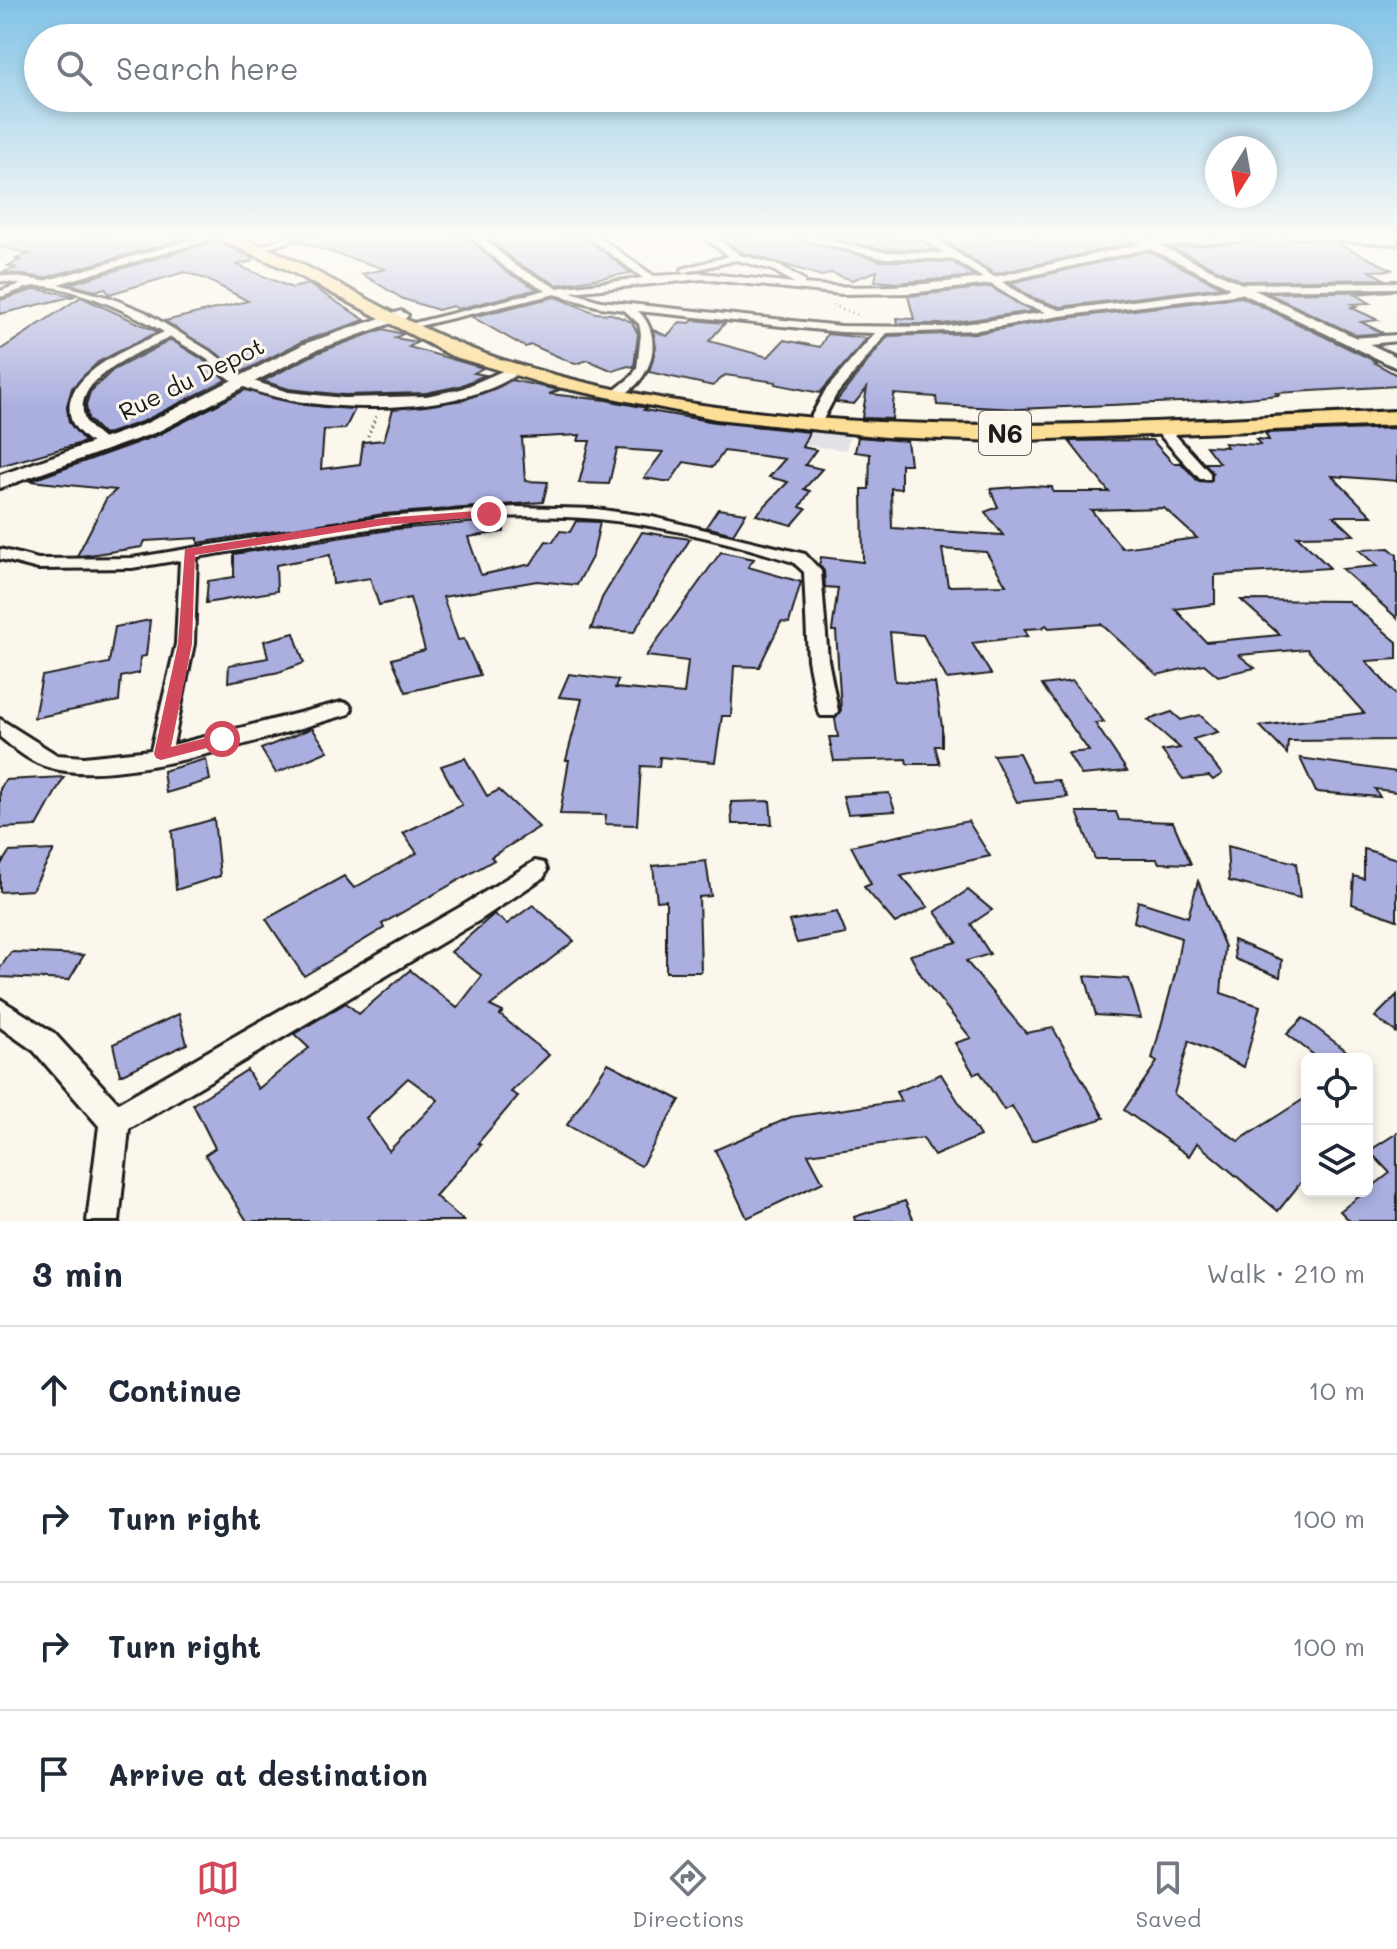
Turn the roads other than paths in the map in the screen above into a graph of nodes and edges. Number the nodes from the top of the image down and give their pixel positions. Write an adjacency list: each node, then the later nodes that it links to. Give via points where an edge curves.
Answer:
1 (87, 295): 12 (street, via 141,314)
2 (352, 295): 10 (highway, N6)
3 (535, 295): 10 (street)
4 (572, 295): 8 (street)
5 (1016, 295): 9 (street)
6 (1193, 295): 9 (street)
7 (1250, 295): 14 (street)
8 (628, 308): 11 (street); 18 (street, via 644,323 647,334 643,368)
9 (1060, 313): 11 (street, via 978,327)
10 (404, 321): 16 (highway, N6, via 464,353); 17 (street, Rue du Depot, via 310,347); 18 (highway, N6)
11 (884, 329): 20 (street)
12 (170, 333): 17 (street); 23 (street, via 106,365 84,384 77,407 79,423)
13 (1397, 338): 14 (street)
14 (1351, 342): 15 (street)
15 (1397, 363)
16 (516, 370): 17 (street, via 450,396 382,403 312,398); 18 (highway, N6)
17 (242, 381): 23 (street, Rue du Depot)
18 (621, 390): 20 (highway, N6, via 692,409)
19 (1395, 413): 21 (highway, N6); 22 (highway, N6)
20 (815, 420): 21 (highway, N6, via 941,433)
21 (1034, 428): 22 (highway, N6)
22 (1161, 428): 24 (street)
23 (104, 446): 25 (street, Rue du Depot)
24 (1205, 476)
25 (0, 482)
26 (189, 552): 27 (street, via 85,565 38,564); 29 (street, via 384,522 515,512 652,522 773,550 799,558 812,571 818,660); 31 (street, via 185,644)
27 (0, 554)
28 (342, 709): 31 (street)
29 (828, 711)
30 (0, 726): 31 (street, via 37,755 58,762 96,764)
31 (161, 754)
32 (535, 870): 34 (street, via 471,913)
33 (0, 1011): 34 (street, via 44,1042)
34 (115, 1121): 35 (street)
35 (103, 1221)

